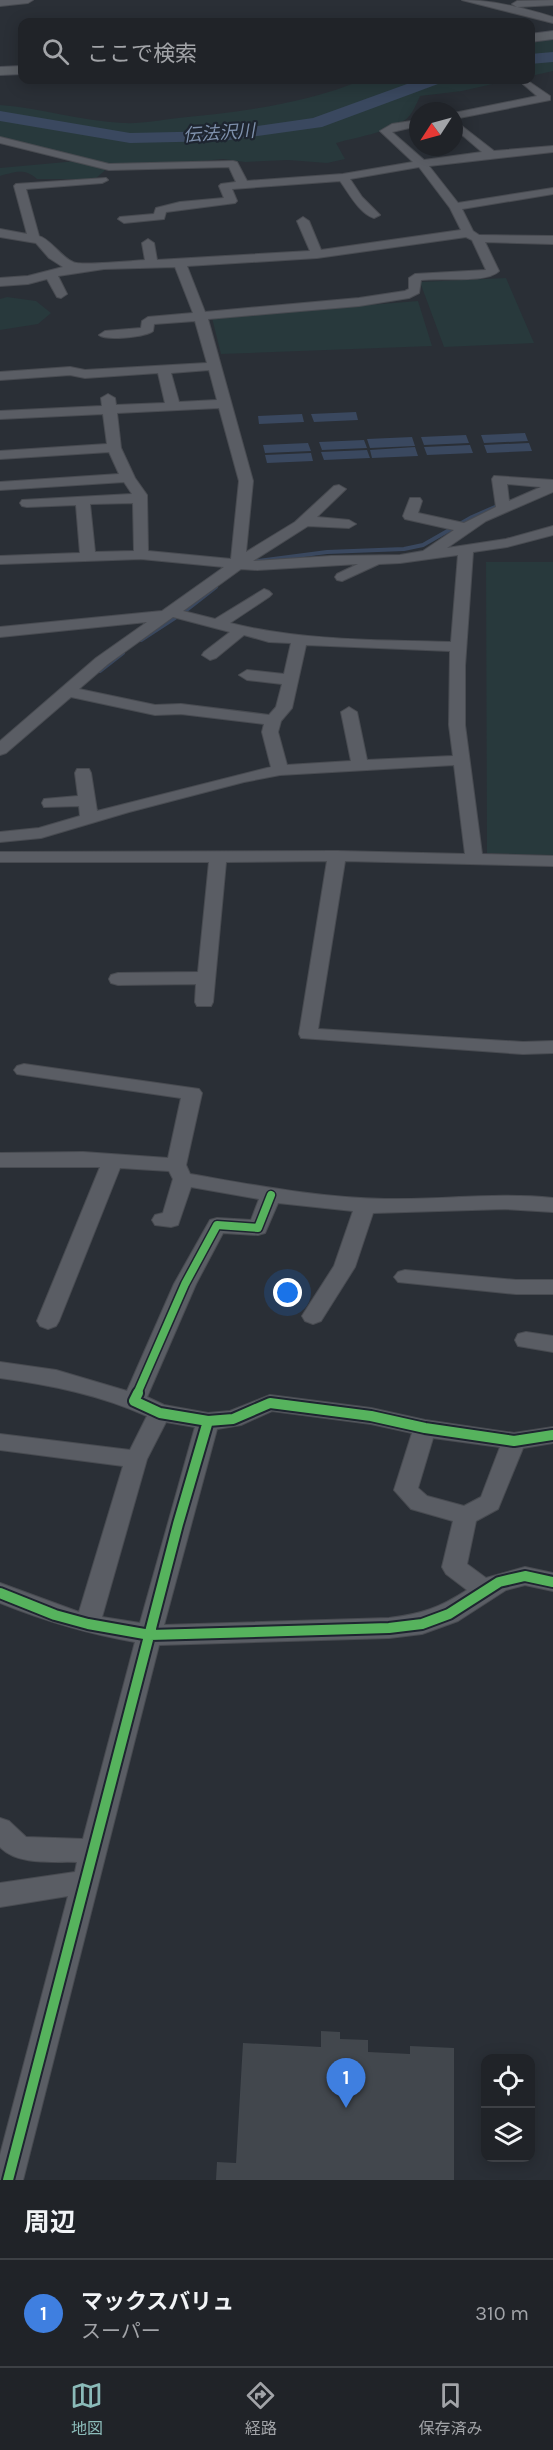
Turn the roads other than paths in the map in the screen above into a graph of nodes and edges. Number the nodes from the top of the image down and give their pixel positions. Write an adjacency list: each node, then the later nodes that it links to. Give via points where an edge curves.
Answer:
1 (28, 0): 4 (street)
2 (467, 0): 5 (street)
3 (553, 2): 5 (street)
4 (0, 3)
5 (490, 5): 6 (street)
6 (553, 20)
7 (553, 35): 8 (main road)
8 (535, 37)
9 (18, 70): 10 (main road)
10 (0, 71)
11 (528, 84): 12 (street, via 546,98)
12 (463, 114)
13 (409, 124): 19 (street, via 385,131)
14 (463, 130): 20 (street)
15 (0, 140): 16 (street)
16 (19, 147): 17 (street); 23 (street)
17 (0, 149)
18 (553, 149): 20 (street)
19 (409, 152)
20 (490, 153): 22 (street)
21 (413, 156): 22 (street)
22 (421, 163): 24 (street); 29 (street)
23 (109, 167): 25 (street); 26 (street, via 233,164)
24 (343, 177): 26 (street); 30 (street)
25 (102, 180): 28 (street); 35 (street, via 20,186)
26 (243, 184): 31 (street, via 225,186 231,201 160,210 160,217)
27 (553, 191): 29 (street)
28 (102, 195)
29 (455, 207): 34 (street)
30 (374, 215)
31 (124, 219)
32 (303, 221): 38 (street)
33 (0, 233): 35 (street)
34 (472, 235): 36 (street); 38 (street); 47 (street, via 493,271 487,274 424,276 415,278 415,290 410,294 359,302)
35 (34, 239): 42 (street)
36 (553, 240)
37 (148, 243): 39 (street)
38 (317, 254): 40 (street)
39 (151, 263): 40 (street); 41 (street)
40 (180, 263): 47 (street)
41 (104, 265): 42 (street); 44 (street)
42 (74, 268): 43 (street)
43 (51, 275): 45 (street); 46 (street)
44 (104, 281)
45 (0, 282)
46 (61, 294)
47 (200, 315): 48 (street, via 148,321 147,331); 49 (street)
48 (105, 335)
49 (215, 366): 50 (street); 53 (street)
50 (164, 370): 51 (street, via 85,374 36,367); 54 (street)
51 (0, 376)
52 (91, 398): 55 (street, via 109,398)
53 (225, 404): 54 (street); 78 (street, via 246,481)
54 (173, 407): 55 (street)
55 (111, 410): 56 (street); 57 (street)
56 (0, 415)
57 (114, 448): 58 (street); 59 (street)
58 (0, 455)
59 (128, 478): 61 (street); 63 (street)
60 (550, 484): 67 (street); 67 (street, via 499,479)
61 (0, 486)
62 (339, 489): 68 (street)
63 (140, 498): 64 (street); 74 (street)
64 (83, 501): 66 (street); 73 (street)
65 (415, 501): 70 (street, via 410,516)
66 (27, 503)
67 (502, 506): 70 (street)
68 (305, 520): 69 (street); 78 (street)
69 (349, 524)
70 (462, 526): 75 (street)
71 (553, 530): 72 (street)
72 (466, 550): 75 (street); 86 (street)
73 (88, 555): 74 (street); 77 (street)
74 (141, 555): 78 (street)
75 (425, 556): 76 (street)
76 (380, 559): 78 (street); 79 (street)
77 (0, 560)
78 (239, 564): 81 (street)
79 (342, 577)
80 (264, 594): 82 (street)
81 (174, 614): 82 (street); 84 (street); 90 (street, via 102,661)
82 (216, 625): 83 (street)
83 (240, 631): 85 (street); 87 (street)
84 (0, 632)
85 (299, 641): 86 (street); 89 (street)
86 (459, 647): 94 (street, via 458,725)
87 (210, 655)
88 (247, 675): 89 (street)
89 (292, 680): 92 (street, via 284,708)
90 (67, 692): 92 (street, via 155,710 181,709); 93 (street)
91 (349, 712): 95 (street)
92 (273, 720): 96 (street, via 270,732)
93 (3, 745)
94 (462, 760): 95 (street); 105 (street)
95 (360, 765): 96 (street)
96 (280, 770): 100 (street)
97 (83, 773): 98 (street)
98 (87, 800): 99 (street); 100 (street)
99 (50, 803)
100 (89, 818): 101 (street, via 41,832)
101 (0, 837)
102 (337, 856): 104 (street); 105 (street); 110 (street, via 308,1034)
103 (0, 857): 104 (street)
104 (218, 857): 107 (street)
105 (474, 859): 106 (street)
106 (553, 861)
107 (206, 978): 108 (street); 109 (street)
108 (118, 979)
109 (204, 1002)
110 (553, 1047)
111 (24, 1070): 114 (street, via 192,1093)
112 (0, 1160): 113 (street)
113 (112, 1162): 114 (street); 122 (street)
114 (180, 1172): 115 (street); 118 (street, via 171,1220)
115 (271, 1195): 117 (street); 126 (street, via 258,1228 217,1225 184,1284)
116 (553, 1205): 117 (street, via 489,1201)
117 (365, 1206): 121 (street, via 344,1267)
118 (162, 1220)
119 (405, 1277): 120 (street)
120 (553, 1287)
121 (313, 1316)
122 (48, 1321)
123 (526, 1340): 124 (street)
124 (553, 1344)
125 (0, 1370): 126 (street, via 56,1378)
126 (134, 1401): 127 (street)
127 (160, 1413): 128 (street); 133 (street)
128 (208, 1421): 129 (street, via 233,1419 270,1403 371,1416); 139 (street)
129 (425, 1428): 131 (street); 134 (street, via 406,1490 419,1503)
130 (553, 1435): 131 (street)
131 (514, 1441): 134 (street, via 490,1503)
132 (0, 1442): 133 (street)
133 (136, 1459): 138 (street)
134 (466, 1516): 136 (street, via 454,1568)
135 (553, 1582): 136 (street, via 525,1576 500,1582)
136 (485, 1591): 139 (street, via 449,1614 422,1624 389,1629)
137 (0, 1593): 138 (street)
138 (88, 1624): 139 (street)
139 (150, 1635): 141 (street)
140 (0, 1829): 141 (street, via 23,1848)
141 (94, 1851): 142 (street)
142 (86, 1882): 143 (street); 144 (street)
143 (0, 1895)
144 (8, 2180)

